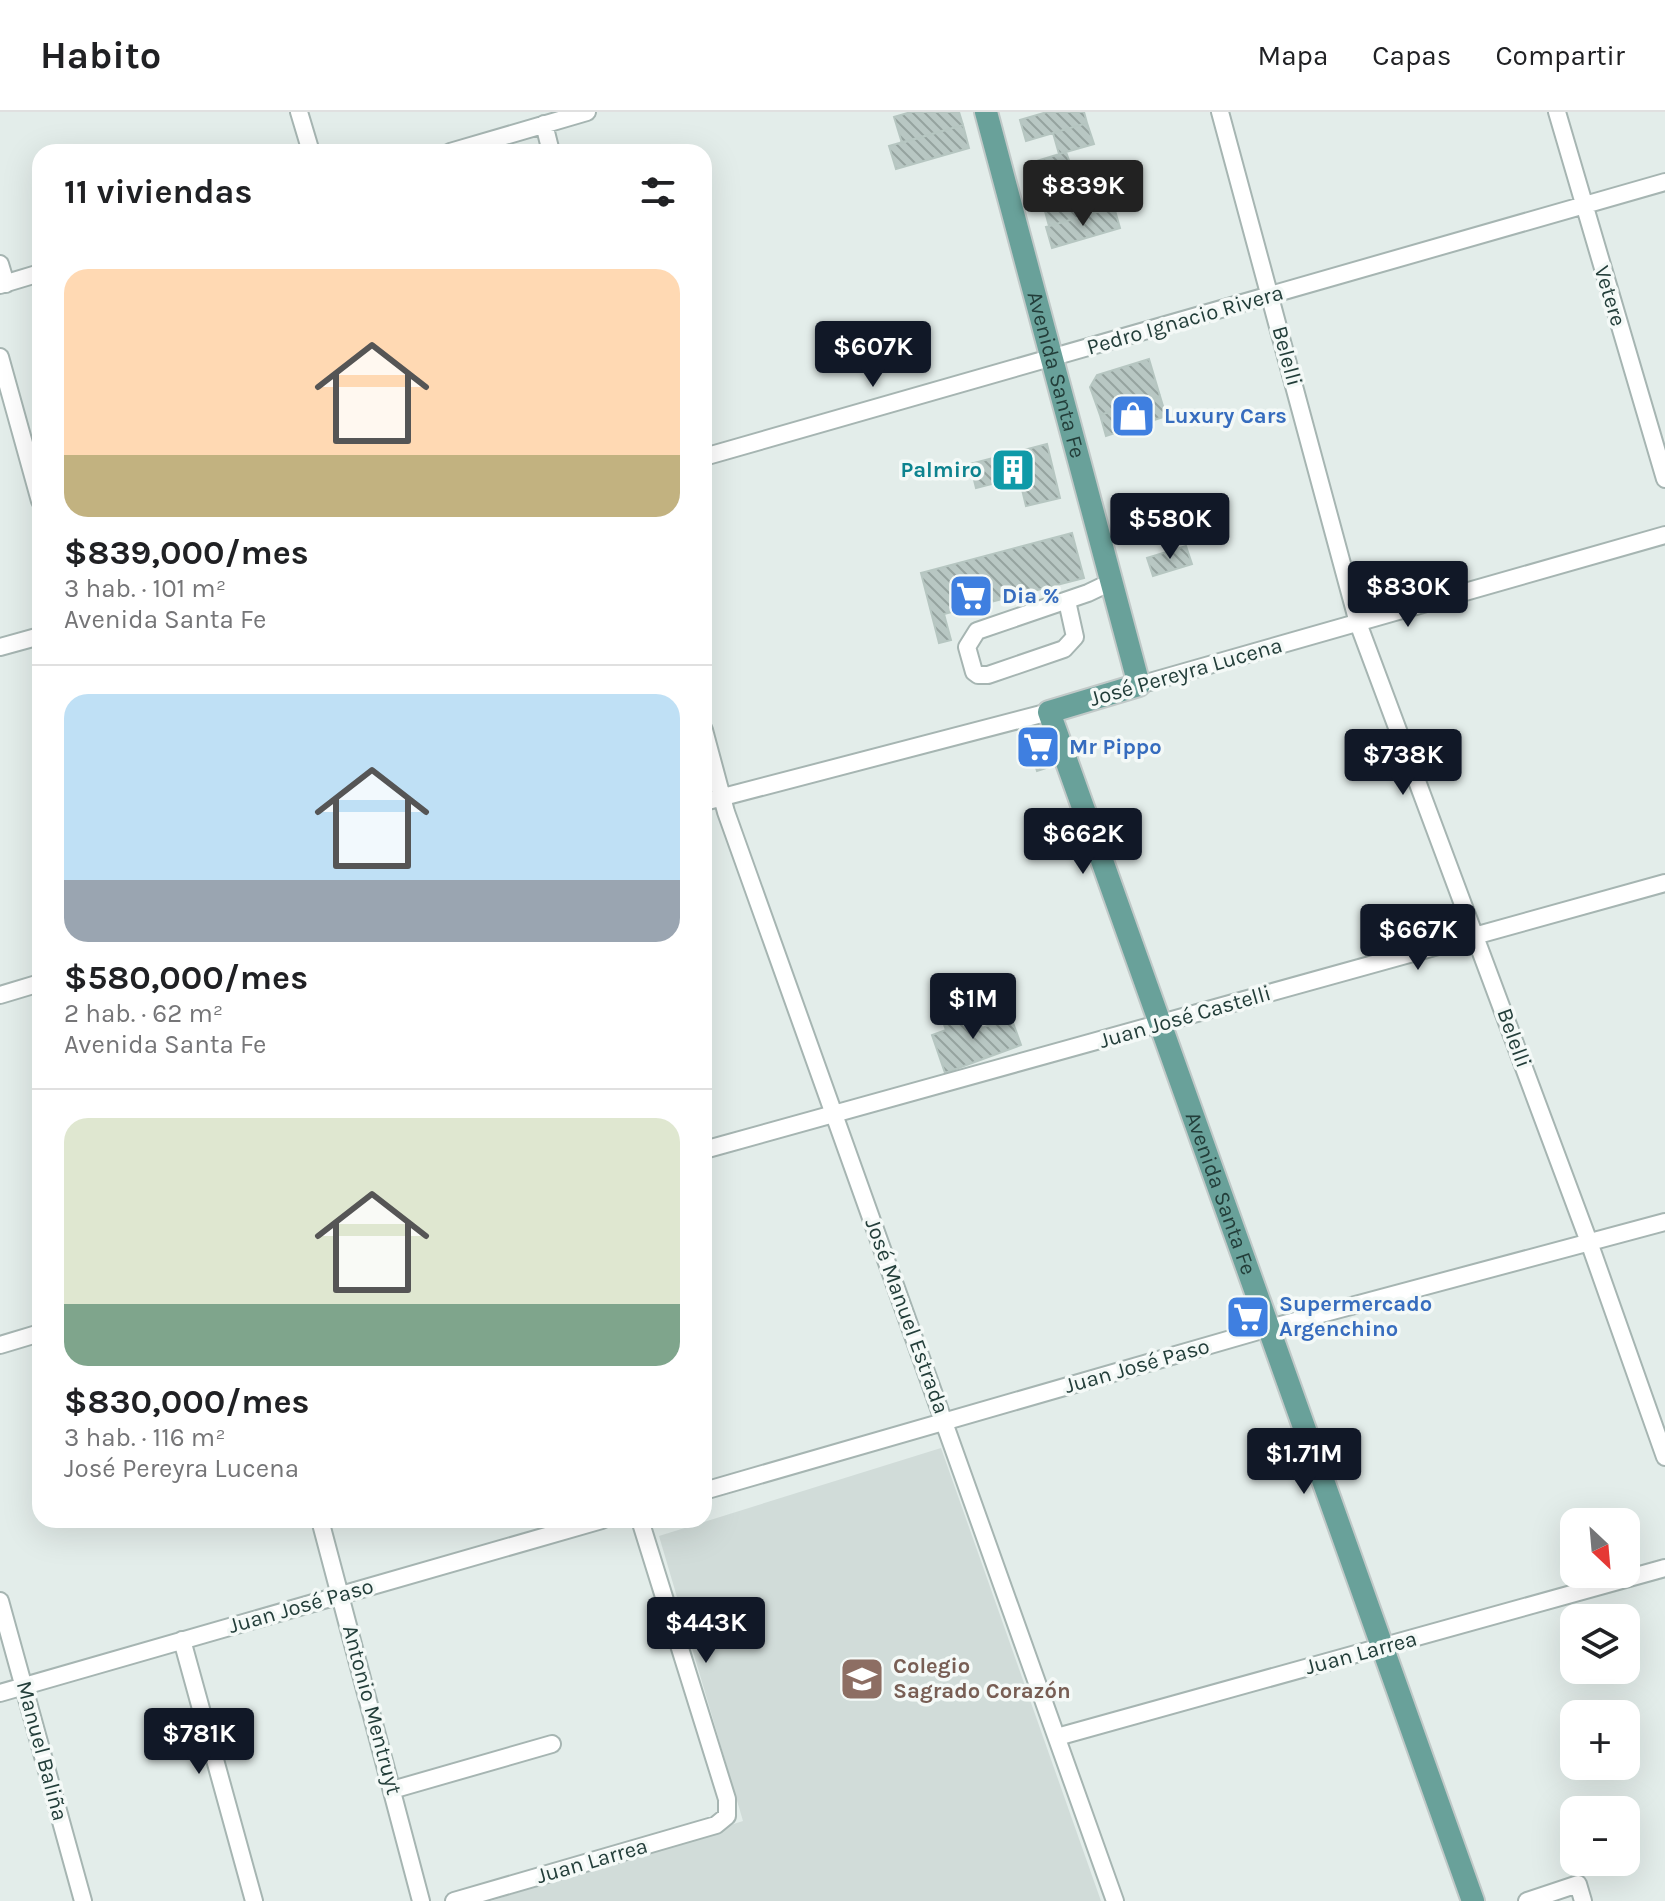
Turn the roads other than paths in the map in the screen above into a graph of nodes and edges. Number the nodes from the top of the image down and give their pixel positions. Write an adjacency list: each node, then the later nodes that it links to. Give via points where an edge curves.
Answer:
1 (299, 112): 7 (street)
2 (587, 112): 6 (street)
3 (986, 112): 17 (main road, Avenida Santa Fe)
4 (1220, 112): 15 (street, Belelli)
5 (1557, 112): 11 (street, Vetere)
6 (544, 124): 8 (street); 9 (street)
7 (309, 144)
8 (477, 144)
9 (549, 144)
10 (1665, 182): 11 (street, Pedro Ignacio Rivera)
11 (1583, 205): 15 (street, Pedro Ignacio Rivera); 20 (street, Vetere)
12 (0, 264): 14 (street)
13 (32, 275): 14 (street)
14 (3, 284)
15 (1270, 296): 17 (street, Pedro Ignacio Rivera); 24 (street, Belelli)
16 (0, 357): 19 (street)
17 (1052, 358): 18 (street, Pedro Ignacio Rivera); 22 (main road, Avenida Santa Fe)
18 (712, 455)
19 (32, 472)
20 (1665, 479)
21 (1665, 535): 24 (street, José Pereyra Lucena)
22 (1111, 582): 23 (street); 27 (main road, Avenida Santa Fe)
23 (1067, 601): 23 (street, via 977,631 967,647 974,672 988,675 1064,649 1075,637)
24 (1358, 623): 27 (street, José Pereyra Lucena); 33 (street, Belelli)
25 (32, 638): 26 (street)
26 (0, 647)
27 (1139, 685): 28 (main road, José Pereyra Lucena)
28 (1049, 712): 30 (street, José Pereyra Lucena); 36 (main road, Avenida Santa Fe)
29 (712, 760): 30 (street, José Manuel Estrada)
30 (722, 797): 31 (street, José Pereyra Lucena); 37 (street, José Manuel Estrada)
31 (712, 800)
32 (1665, 883): 33 (street, Juan José Castelli)
33 (1476, 935): 36 (street, Juan José Castelli); 40 (street, Belelli)
34 (32, 985): 35 (street)
35 (0, 995)
36 (1161, 1024): 37 (street, Juan José Castelli); 41 (main road, Avenida Santa Fe)
37 (835, 1114): 38 (street, Juan José Castelli); 44 (street, José Manuel Estrada)
38 (712, 1148)
39 (1665, 1222): 40 (street, Juan José Paso)
40 (1589, 1242): 41 (street, Juan José Paso); 45 (street, Belelli)
41 (1269, 1328): 44 (street, Juan José Paso); 54 (main road, Avenida Santa Fe)
42 (32, 1335): 43 (street)
43 (0, 1345)
44 (944, 1422): 46 (street, Juan José Paso); 57 (street, José Manuel Estrada)
45 (1665, 1457)
46 (712, 1489)
47 (322, 1528): 51 (street, Antonio Mentruyt)
48 (574, 1528): 51 (street, Juan José Paso)
49 (642, 1528): 63 (street, Juan Larrea, via 727,1799 727,1816 716,1825)
50 (1665, 1568): 54 (street, Juan Larrea)
51 (341, 1594): 53 (street, Juan José Paso); 59 (street, Antonio Mentruyt)
52 (0, 1601): 55 (street, Manuel Baliña)
53 (182, 1640): 55 (street, Juan José Paso); 61 (street)
54 (1383, 1648): 57 (street, Juan Larrea); 65 (main road, Avenida Santa Fe)
55 (24, 1686): 56 (street, Juan José Paso); 60 (street, Manuel Baliña)
56 (0, 1693)
57 (1057, 1737): 64 (street, José Manuel Estrada)
58 (552, 1744): 59 (street)
59 (392, 1790): 62 (street, Antonio Mentruyt)
60 (83, 1901)
61 (254, 1901)
62 (421, 1901)
63 (454, 1901)
64 (1115, 1901)
65 (1473, 1901)
66 (1527, 1901): 67 (street, via 1578,1884)
67 (1583, 1901)

